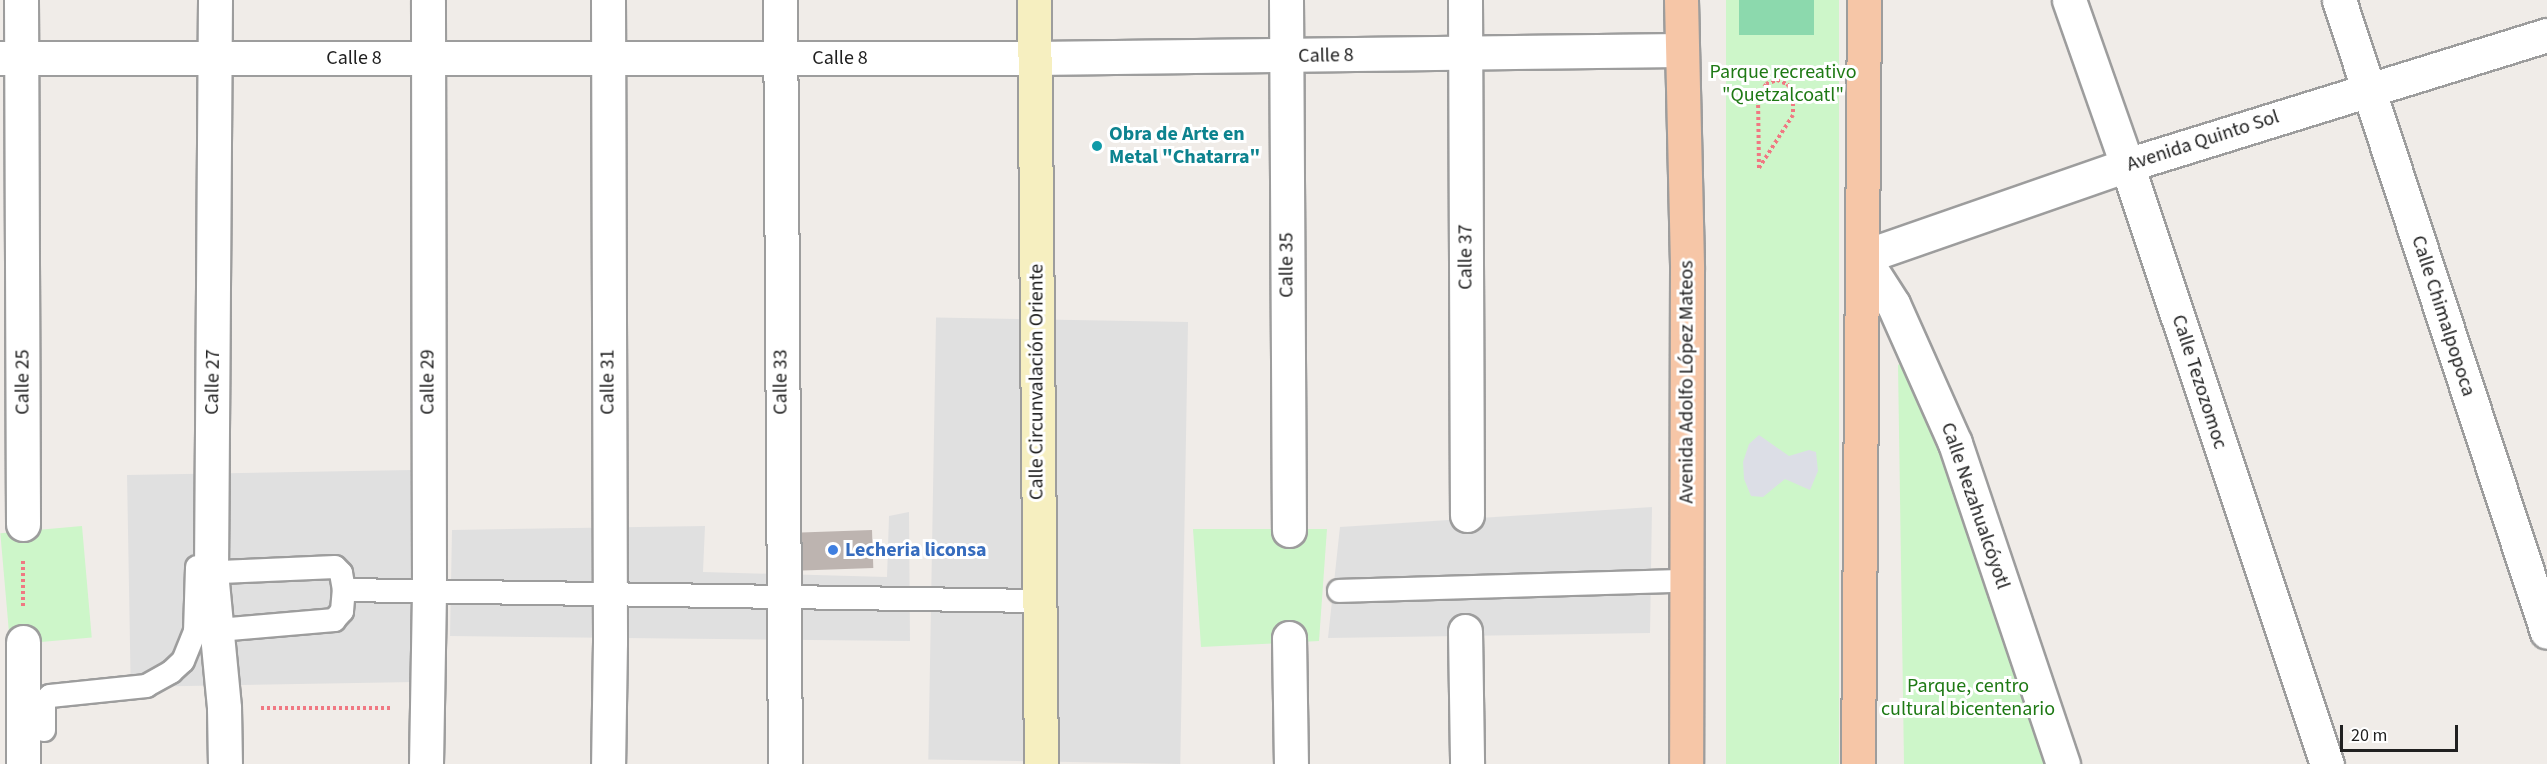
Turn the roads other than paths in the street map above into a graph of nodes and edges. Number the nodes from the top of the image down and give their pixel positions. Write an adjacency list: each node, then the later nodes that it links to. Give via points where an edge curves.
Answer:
1 (21, 0): 18 (street, Calle 25)
2 (215, 0): 19 (street, Calle 27)
3 (428, 0): 20 (street, Calle 29)
4 (608, 0): 17 (street, Calle 31)
5 (780, 0): 21 (street, Calle 33)
6 (1034, 0): 22 (street, Calle Circunvalación Oriente)
7 (1286, 0): 16 (street, Calle 35)
8 (1465, 0): 15 (street, Calle 37)
9 (1681, 0): 14 (main road, Avenida Adolfo López Mateos)
10 (1864, 0): 25 (main road)
11 (2069, 0): 24 (street, Calle Tezozomoc)
12 (2339, 0): 23 (street, Calle Chimalpopoca)
13 (2547, 34): 23 (street, Avenida Quinto Sol)
14 (1681, 51): 15 (street, Calle 8); 31 (main road, Avenida Adolfo López Mateos, via 1687,268)
15 (1465, 54): 16 (street, Calle 8); 27 (street, Calle 37)
16 (1286, 56): 22 (street, Calle 8); 29 (street, Calle 35)
17 (608, 57): 20 (street, Calle 8); 21 (street, Calle 8); 35 (street, Calle 31)
18 (11, 58): 19 (street, Calle 8); 28 (street, Calle 25)
19 (216, 58): 20 (street, Calle 8); 30 (street, Calle 27)
20 (427, 58): 33 (street, Calle 29)
21 (779, 58): 22 (street, Calle 8); 36 (street, Calle 33)
22 (1034, 58): 37 (street, Calle Circunvalación Oriente)
23 (2368, 88): 24 (street, Avenida Quinto Sol); 40 (street, Calle Chimalpopoca)
24 (2127, 165): 25 (street, Avenida Quinto Sol); 55 (street, Calle Tezozomoc)
25 (1863, 257): 53 (main road); 54 (street, Calle Nezahualcóyotl, via 1893,304 1955,444)
26 (197, 514): 30 (lane)
27 (1467, 515)
28 (23, 524)
29 (1289, 530)
30 (204, 573): 32 (lane, via 335,567 341,573); 39 (street, Calle 27)
31 (1686, 582): 34 (lane); 52 (main road, Avenida Adolfo López Mateos)
32 (344, 590): 33 (lane); 39 (lane, via 342,611 334,620)
33 (429, 590): 35 (lane); 46 (street, Calle 29)
34 (1339, 591)
35 (609, 594): 36 (lane); 47 (street, Calle 31)
36 (783, 598): 37 (lane); 48 (street, Calle 33)
37 (1038, 601): 49 (street, Calle Circunvalación Oriente)
38 (1465, 631): 51 (street)
39 (206, 632): 43 (lane, via 171,672 146,686 50,696 44,706); 45 (street, Calle 27, via 224,708)
40 (2547, 632)
41 (1289, 638): 50 (street)
42 (23, 642): 44 (street)
43 (44, 730)
44 (24, 764)
45 (225, 764)
46 (426, 764)
47 (608, 764)
48 (785, 764)
49 (1041, 764)
50 (1291, 764)
51 (1467, 764)
52 (1686, 764)
53 (1858, 764)
54 (2063, 764)
55 (2326, 764)

